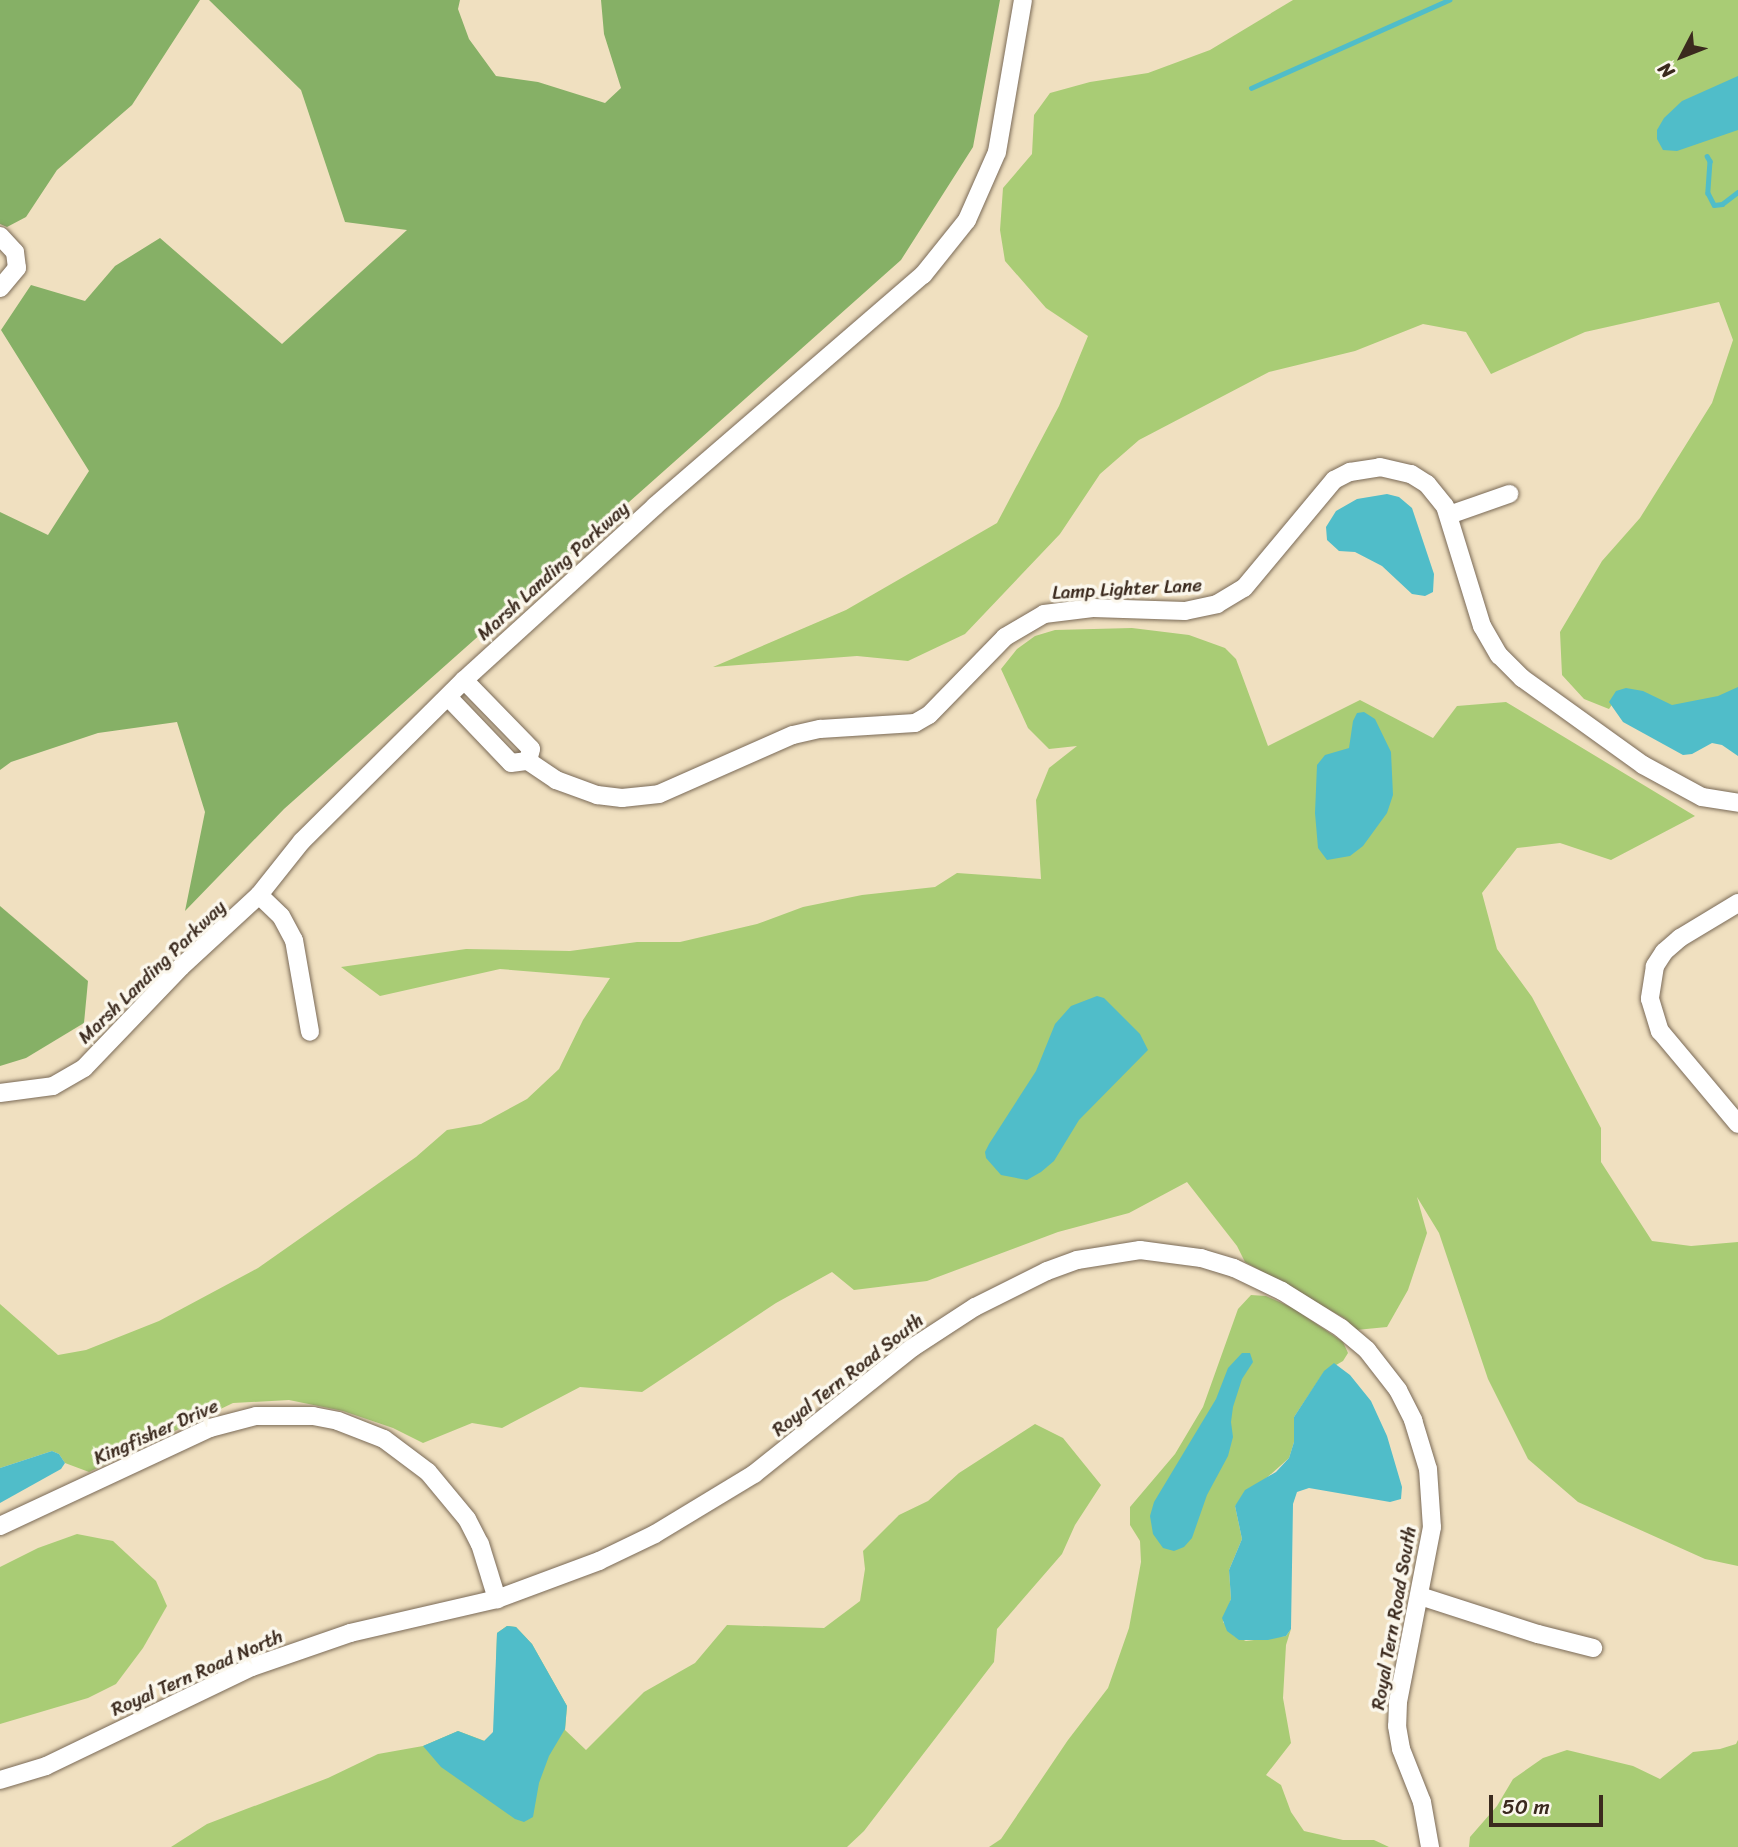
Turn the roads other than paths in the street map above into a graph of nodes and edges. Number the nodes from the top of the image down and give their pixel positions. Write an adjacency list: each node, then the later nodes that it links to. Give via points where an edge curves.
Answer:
1 (1023, 0): 6 (street, Marsh Landing Parkway, via 997,152 973,209 947,249)
2 (0, 236): 3 (street, via 15,252 17,268)
3 (0, 288)
4 (1509, 494): 5 (street)
5 (1449, 514): 10 (street, Lamp Lighter Lane, via 1437,494 1411,474 1362,469 1334,480 1256,575 1231,597 1185,611 1093,607 1044,614 1004,637 929,715 915,723 828,728 793,736 683,785 641,797 574,789); 11 (street, Lamp Lighter Lane, via 1482,626 1499,655 1556,704 1643,765 1702,797)
6 (464, 680): 7 (street, Marsh Landing Parkway); 8 (street)
7 (448, 697): 9 (street, Lamp Lighter Lane); 12 (street, Marsh Landing Parkway, via 302,841)
8 (504, 721): 9 (street); 10 (street, via 531,749)
9 (486, 738): 10 (street, Lamp Lighter Lane, via 511,763)
10 (528, 761)
11 (1738, 803)
12 (259, 895): 14 (street, via 281,916 294,940); 15 (street, Marsh Landing Parkway, via 181,967 84,1068 53,1086)
13 (1738, 903): 16 (street, via 1680,937 1664,952 1650,982 1660,1031)
14 (310, 1032)
15 (0, 1093)
16 (1738, 1124)
17 (0, 1526): 19 (street, Kingfisher Drive, via 210,1428 256,1416 313,1416 384,1439 429,1472 480,1544)
18 (1420, 1596): 19 (street, Royal Tern Road South, via 1432,1527 1428,1469 1413,1420 1367,1350 1341,1328 1267,1282 1200,1258 1140,1250 1077,1260 975,1307 912,1348 804,1435 709,1503 599,1561); 20 (street); 22 (street, Royal Tern Road South, via 1397,1726 1404,1760 1422,1802)
19 (497, 1598): 21 (street, Royal Tern Road North, via 350,1633 274,1659 46,1766)
20 (1593, 1648)
21 (0, 1780)
22 (1430, 1847)

